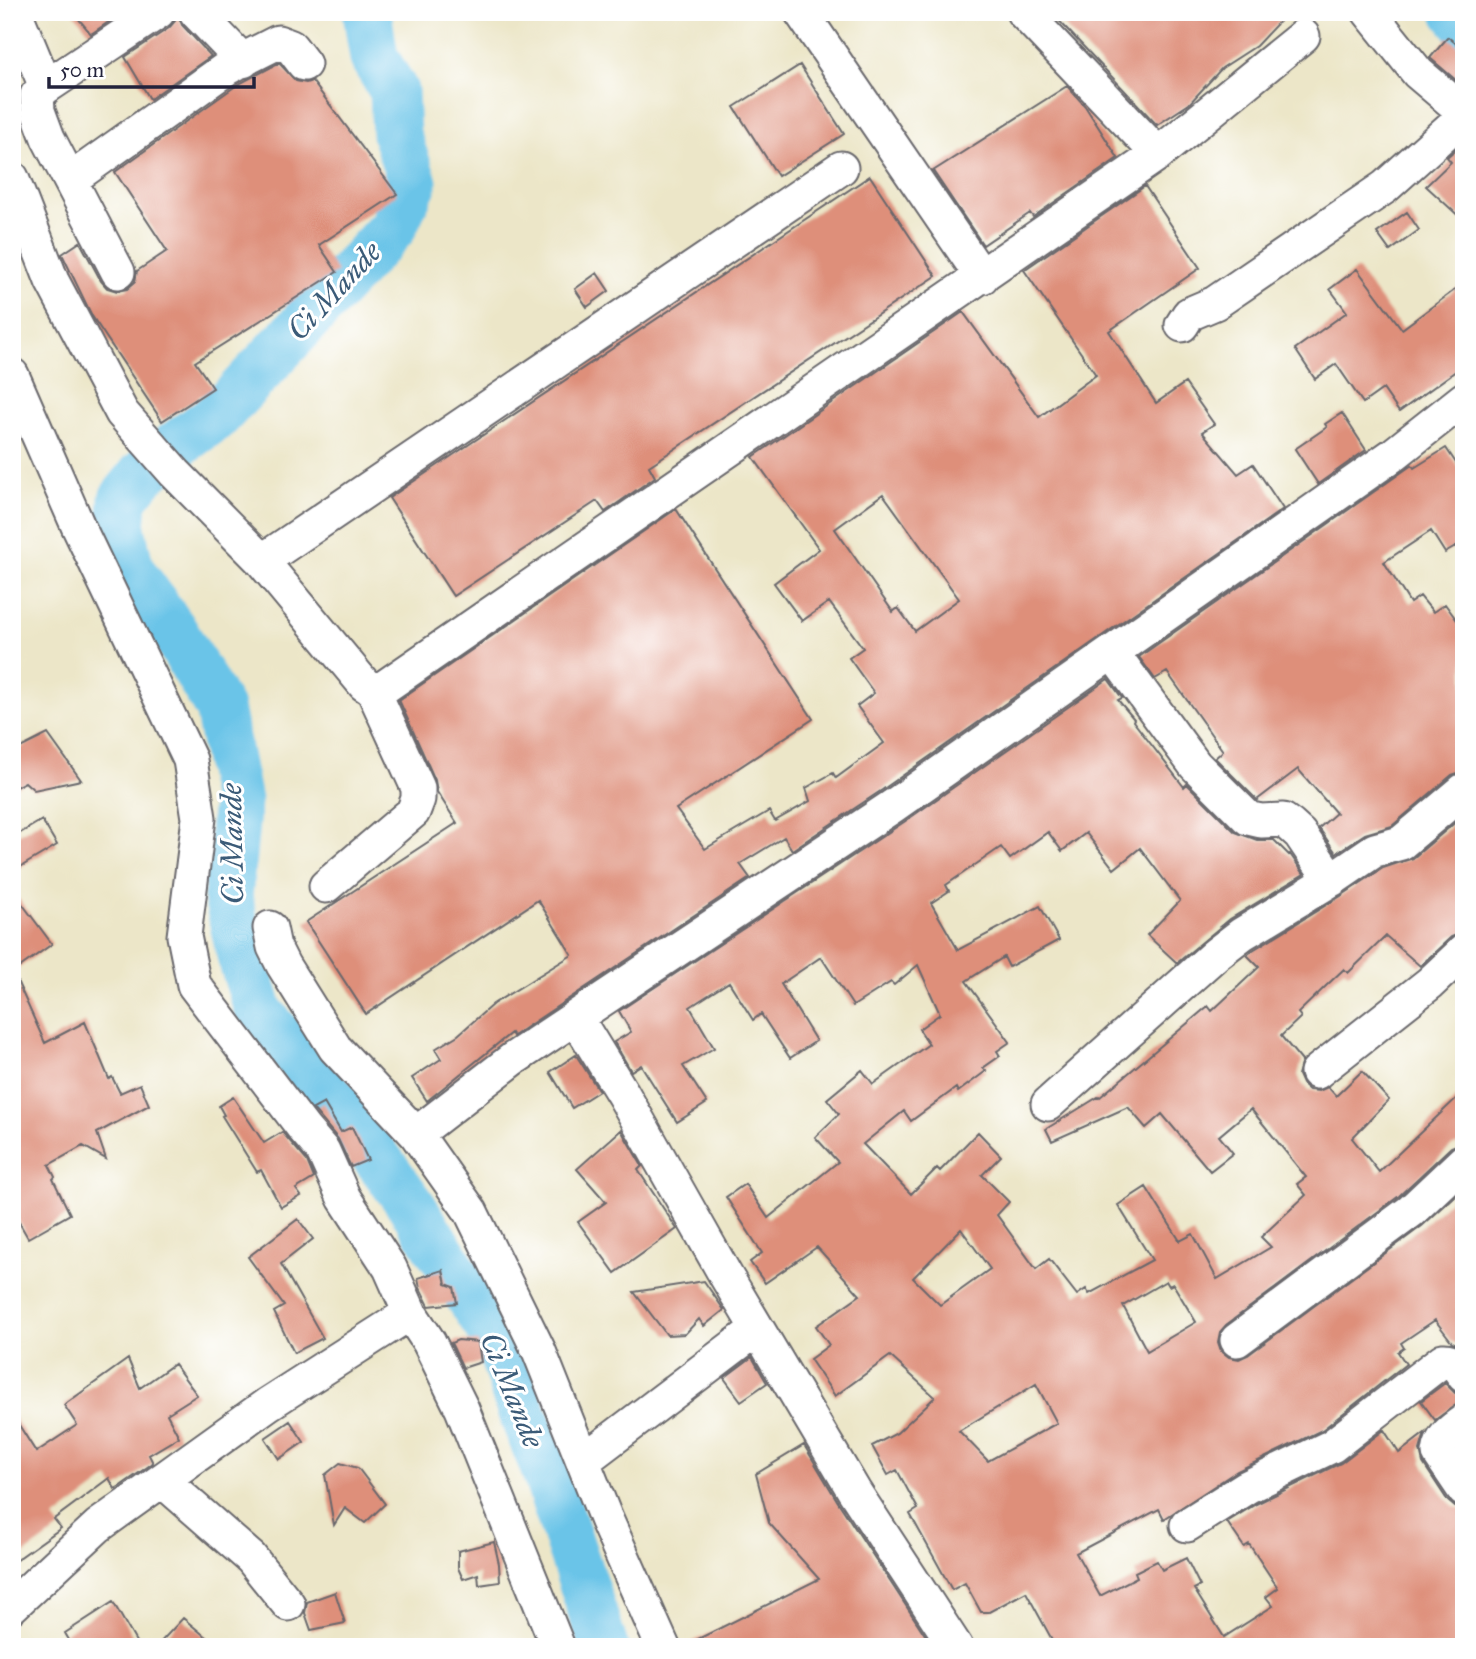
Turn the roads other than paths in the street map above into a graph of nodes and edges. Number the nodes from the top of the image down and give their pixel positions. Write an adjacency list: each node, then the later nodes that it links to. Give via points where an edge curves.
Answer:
1 (15, 12): 10 (street)
2 (158, 12): 10 (street)
3 (196, 12): 8 (street)
4 (801, 12): 17 (street)
5 (1023, 12): 12 (street)
6 (1369, 12): 11 (street, via 1418,73)
7 (1303, 36): 12 (street)
8 (243, 61): 9 (street, via 278,43 292,47); 15 (street)
9 (304, 64)
10 (46, 87): 15 (street, via 37,95 38,111)
11 (1464, 114): 18 (street, via 1385,187 1215,303 1189,314)
12 (1158, 154): 17 (street)
13 (841, 168): 21 (street)
14 (12, 178): 21 (street, via 52,281 122,413)
15 (70, 180): 16 (street)
16 (118, 272)
17 (982, 277): 23 (street)
18 (1182, 325)
19 (12, 375): 34 (street, via 190,760 199,818 184,936 194,985 317,1141 344,1198 390,1268)
20 (1464, 400): 22 (street)
21 (262, 561): 23 (street)
22 (1112, 652): 25 (street, via 1195,765 1248,818 1283,820 1290,825); 29 (street)
23 (373, 691): 26 (street, via 418,788 418,799 403,823)
24 (1464, 790): 25 (street, via 1401,843 1376,850)
25 (1331, 880): 31 (street, via 1216,954)
26 (326, 886)
27 (270, 928): 32 (street, via 283,965 335,1048)
28 (1464, 951): 30 (street)
29 (577, 1019): 32 (street, via 513,1059); 35 (street)
30 (1317, 1072)
31 (1048, 1104)
32 (415, 1134): 39 (street, via 471,1212 540,1351)
33 (1464, 1161): 36 (street, via 1411,1211)
34 (410, 1312): 40 (street); 45 (street, via 461,1409)
35 (757, 1329): 39 (street); 47 (street, via 854,1492)
36 (1237, 1340)
37 (1464, 1376): 42 (street, via 1455,1364 1443,1360 1332,1446 1247,1487)
38 (1464, 1421): 41 (street, via 1446,1434 1439,1453)
39 (585, 1466): 46 (street)
40 (162, 1480): 43 (street, via 251,1558); 44 (street, via 98,1526)
41 (1464, 1490)
42 (1187, 1525)
43 (288, 1604)
44 (12, 1606)
45 (558, 1647)
46 (663, 1647)
47 (956, 1647)

